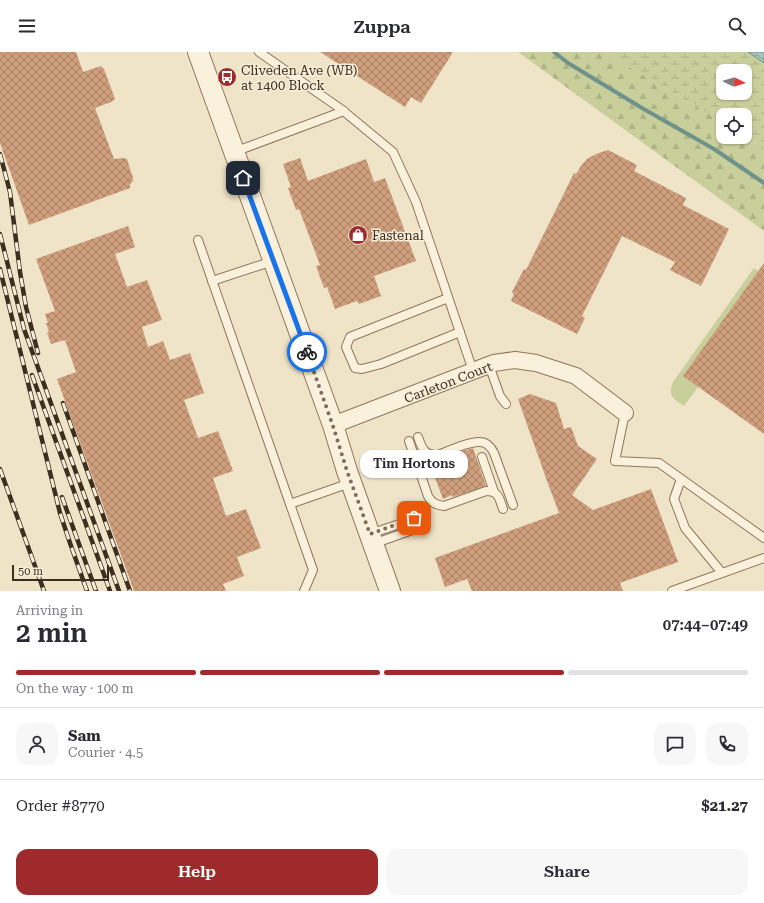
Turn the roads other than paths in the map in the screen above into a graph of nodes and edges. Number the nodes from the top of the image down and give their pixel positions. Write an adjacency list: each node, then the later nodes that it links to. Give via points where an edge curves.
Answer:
1 (198, 52): 4 (street)
2 (259, 52): 3 (lane)
3 (344, 111): 4 (lane); 8 (lane, via 394,152 416,202)
4 (234, 152): 6 (street)
5 (198, 240): 7 (lane)
6 (273, 261): 7 (lane); 14 (street)
7 (212, 281): 21 (lane)
8 (448, 298): 9 (lane); 9 (lane, via 350,337 346,347 354,368 362,369 381,364)
9 (460, 332): 11 (lane)
10 (489, 365): 11 (street, Carleton Court); 12 (lane, via 500,396); 13 (street, Carleton Court, via 515,360 536,363 576,376)
11 (473, 371): 14 (street, Carleton Court)
12 (506, 404)
13 (625, 413): 18 (lane, via 615,461 659,463)
14 (333, 426): 19 (street)
15 (418, 437): 22 (lane, via 424,451 434,455 474,442 486,444 494,453)
16 (409, 441): 20 (lane, via 431,502 444,506 486,491)
17 (482, 457): 20 (lane)
18 (681, 479): 26 (lane); 29 (lane, via 674,499 685,528)
19 (351, 483): 21 (lane); 27 (street)
20 (494, 492): 23 (lane)
21 (290, 504): 30 (lane, via 313,570)
22 (513, 505)
23 (503, 509)
24 (414, 518): 27 (lane)
25 (418, 528): 27 (lane)
26 (764, 538)
27 (372, 539): 31 (street)
28 (764, 558): 29 (lane)
29 (722, 574): 32 (lane)
30 (304, 591)
31 (390, 591)
32 (672, 591)

